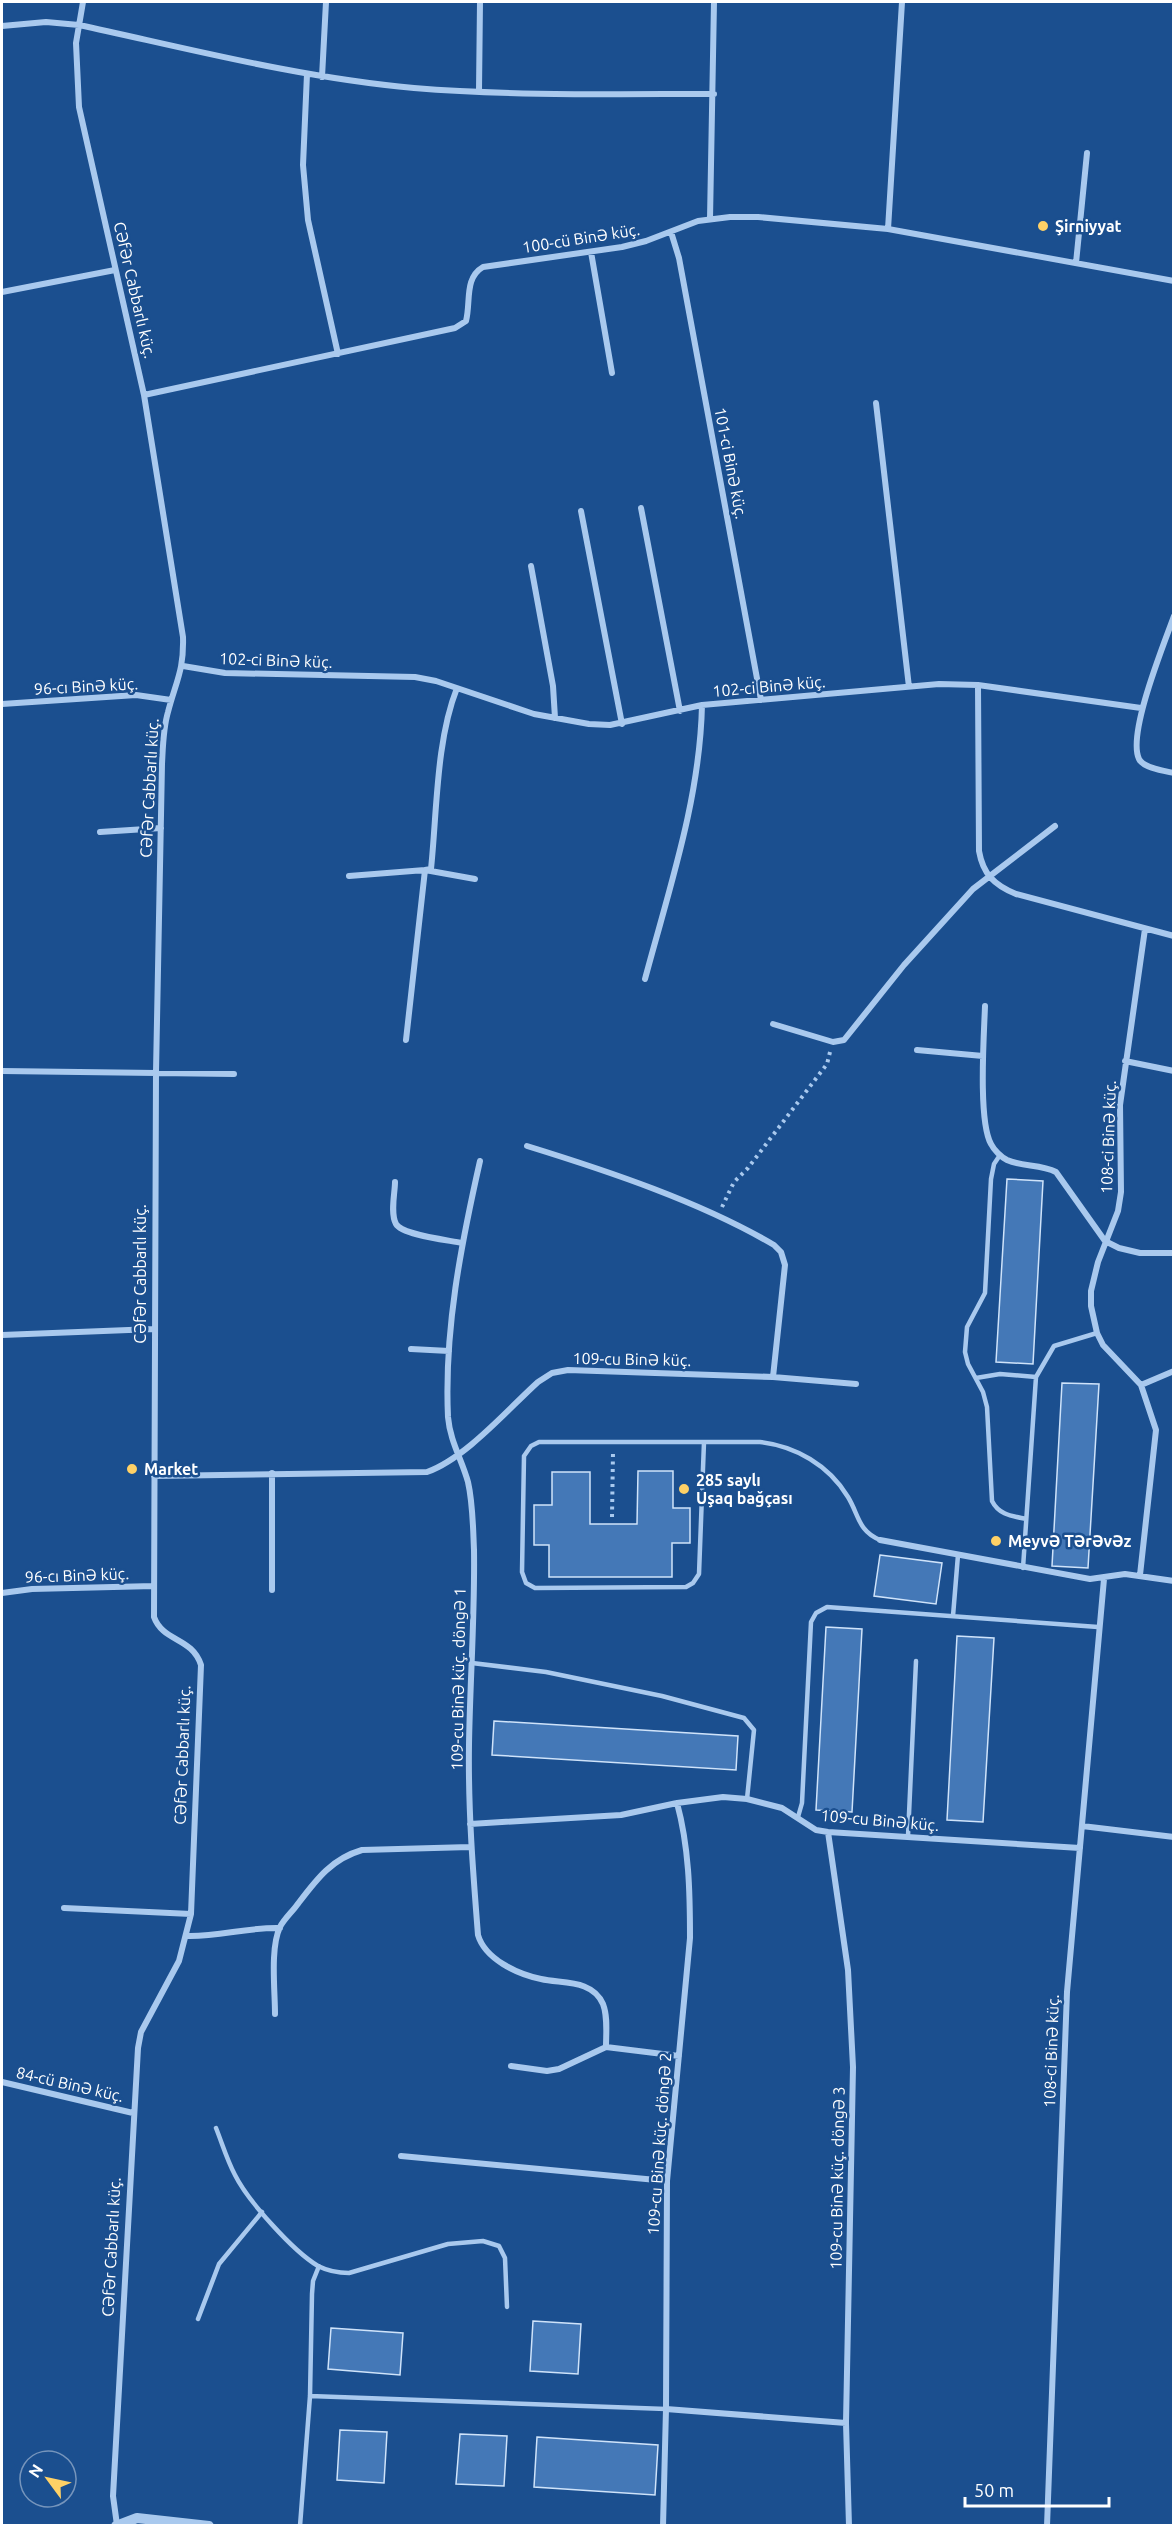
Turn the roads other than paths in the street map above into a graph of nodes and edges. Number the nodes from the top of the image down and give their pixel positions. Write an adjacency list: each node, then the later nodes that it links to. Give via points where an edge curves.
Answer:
1 (83, 2): 6 (street, Cəfər Cabbarlı küç.)
2 (326, 2): 9 (street)
3 (480, 2): 10 (street)
4 (714, 2): 11 (street)
5 (902, 2): 14 (street)
6 (79, 25): 7 (street, via 46,22); 8 (street); 18 (street, Cəfər Cabbarlı küç., via 75,61 79,107)
7 (2, 26)
8 (306, 74): 9 (street); 21 (street, via 303,165 308,220)
9 (322, 77): 10 (street, via 415,88)
10 (479, 90): 11 (street)
11 (714, 94): 13 (street)
12 (1087, 153): 17 (street)
13 (710, 219): 14 (street, 100-cü Binə küç., via 758,217); 15 (street, 100-cü Binə küç.)
14 (888, 229): 17 (street, 100-cü Binə küç.)
15 (671, 232): 16 (street, 100-cü Binə küç.); 34 (street, 101-ci Binə küç.)
16 (591, 252): 21 (street, 100-cü Binə küç., via 483,267 470,280 466,321 455,328); 22 (street)
17 (1076, 263): 19 (street, 100-cü Binə küç.)
18 (115, 270): 20 (street); 23 (street, Cəfər Cabbarlı küç.)
19 (1173, 280)
20 (2, 292)
21 (338, 354): 23 (street, 100-cü Binə küç.)
22 (612, 373)
23 (144, 394): 29 (street, Cəfər Cabbarlı küç., via 183,637)
24 (876, 403): 31 (street)
25 (641, 508): 38 (street)
26 (581, 511): 40 (street)
27 (531, 566): 39 (street, via 553,686)
28 (1173, 616): 37 (street)
29 (183, 666): 32 (street, 102-ci Binə küç., via 225,673 415,677); 33 (street, Cəfər Cabbarlı küç.)
30 (978, 685): 31 (street, 102-ci Binə küç.); 37 (street, 102-ci Binə küç.); 47 (street, via 980,851)
31 (909, 687): 34 (street, 102-ci Binə küç.)
32 (457, 688): 39 (street, 102-ci Binə küç.); 45 (street, via 444,731 431,868)
33 (171, 700): 35 (street, 96-cı Binə küç., via 136,695); 43 (street, Cəfər Cabbarlı küç., via 164,731)
34 (761, 700): 36 (street, 102-ci Binə küç.)
35 (2, 704)
36 (702, 705): 38 (street, 102-ci Binə küç.); 51 (street, via 696,781)
37 (1141, 708): 41 (street, via 1139,759)
38 (680, 711): 40 (street, 102-ci Binə küç.)
39 (555, 718): 40 (street, 102-ci Binə küç., via 588,724)
40 (622, 724)
41 (1173, 773)
42 (1055, 826): 47 (street)
43 (161, 828): 44 (street); 60 (street, Cəfər Cabbarlı küç.)
44 (100, 832)
45 (425, 870): 46 (street); 48 (street); 54 (street)
46 (348, 876)
47 (988, 876): 49 (street, via 1016,894); 53 (street, via 904,965 844,1040 833,1042)
48 (476, 879)
49 (1145, 929): 50 (street); 57 (street, 108-ci Binə küç.)
50 (1173, 936)
51 (645, 979)
52 (985, 1006): 56 (street)
53 (773, 1024)
54 (406, 1040)
55 (917, 1050): 56 (street)
56 (983, 1056): 63 (street, via 986,1128 990,1144)
57 (1125, 1061): 59 (street); 66 (street, 108-ci Binə küç., via 1118,1210)
58 (2, 1071): 60 (street)
59 (1173, 1071)
60 (156, 1072): 61 (street); 69 (street, Cəfər Cabbarlı küç.)
61 (234, 1074)
62 (527, 1146): 75 (street, via 594,1167 717,1215 774,1245 785,1265)
63 (1000, 1155): 66 (street, via 1008,1161 1056,1172); 77 (lane, via 991,1179 984,1293 967,1327 968,1364)
64 (480, 1161): 67 (street, 109-cu Binə küç. döngə 1)
65 (395, 1182): 67 (street, via 396,1225 404,1231)
66 (1105, 1241): 68 (street, via 1140,1253); 70 (street, 108-ci Binə küç., via 1091,1292)
67 (462, 1243): 73 (street, 109-cu Binə küç. döngə 1)
68 (1173, 1253)
69 (154, 1329): 71 (street); 83 (street, Cəfər Cabbarlı küç.)
70 (1097, 1333): 76 (lane, via 1054,1346); 79 (street, 108-ci Binə küç., via 1103,1345)
71 (2, 1335)
72 (411, 1349): 73 (street)
73 (449, 1352): 81 (street, 109-cu Binə küç. döngə 1, via 448,1417)
74 (1173, 1371): 79 (street)
75 (773, 1377): 78 (street, 109-cu Binə küç.); 81 (street, 109-cu Binə küç., via 552,1372)
76 (1036, 1377): 77 (lane, via 1000,1374); 84 (lane)
77 (976, 1378): 84 (lane, via 987,1407 992,1501 1005,1514)
78 (856, 1384)
79 (1141, 1385): 88 (street, 108-ci Binə küç., via 1156,1430)
80 (704, 1442): 80 (lane, via 699,1574 693,1583 686,1587 535,1588 526,1583 522,1572 524,1456 531,1446 539,1442); 85 (lane, via 760,1442 794,1449 831,1475 848,1496 862,1529)
81 (458, 1455): 82 (street, 109-cu Binə küç., via 427,1472); 97 (street, 109-cu Binə küç. döngə 1, via 472,1506)
82 (272, 1473): 83 (street, 109-cu Binə küç.); 92 (street)
83 (154, 1476): 91 (street, Cəfər Cabbarlı küç.)
84 (1026, 1519): 87 (lane)
85 (880, 1540): 86 (street)
86 (958, 1555): 87 (street); 94 (lane)
87 (1023, 1568): 89 (street)
88 (1140, 1575): 89 (street); 90 (street)
89 (1104, 1579): 95 (street, 108-ci Binə küç.)
90 (1173, 1581)
91 (154, 1586): 93 (street, 96-cı Binə küç.); 109 (street, Cəfər Cabbarlı küç., via 157,1625 197,1653 201,1665)
92 (272, 1590)
93 (2, 1593)
94 (953, 1616): 95 (lane); 100 (lane, via 826,1607 816,1613 811,1622 802,1803)
95 (1098, 1627): 102 (street, 108-ci Binə küç.)
96 (916, 1660): 104 (lane)
97 (472, 1663): 98 (lane, via 546,1672 744,1718 754,1730); 101 (street, 109-cu Binə küç. döngə 1)
98 (747, 1799): 99 (street, 109-cu Binə küç., via 723,1797); 100 (street, 109-cu Binə küç., via 782,1808)
99 (677, 1803): 101 (street, 109-cu Binə küç., via 621,1815); 114 (street, 109-cu Binə küç. döngə 2, via 685,1833 690,1898)
100 (798, 1817): 103 (street, 109-cu Binə küç., via 816,1830)
101 (470, 1824): 106 (street, 109-cu Binə küç. döngə 1)
102 (1082, 1826): 105 (street); 107 (street, 108-ci Binə küç.)
103 (828, 1832): 104 (street, 109-cu Binə küç.); 127 (street, 109-cu Binə küç. döngə 3, via 852,2022)
104 (908, 1836): 107 (street, 109-cu Binə küç.)
105 (1173, 1837)
106 (470, 1847): 110 (street, via 362,1850 346,1854 320,1875); 113 (street, 109-cu Binə küç. döngə 1, via 481,1945 492,1957 522,1973 587,1987 603,2004)
107 (1080, 1848): 133 (street, 108-ci Binə küç., via 1067,1992)
108 (64, 1908): 109 (street)
109 (191, 1914): 111 (street, Cəfər Cabbarlı küç.)
110 (280, 1928): 111 (street); 112 (street, via 275,1954)
111 (187, 1936): 117 (street, Cəfər Cabbarlı küç., via 169,1982 141,2032)
112 (275, 2014)
113 (606, 2047): 114 (street); 115 (street, via 559,2069)
114 (679, 2056): 120 (street, 109-cu Binə küç. döngə 2)
115 (511, 2066)
116 (2, 2082): 117 (street, 84-cü Binə küç.)
117 (133, 2113): 128 (street, Cəfər Cabbarlı küç., via 113,2496)
118 (216, 2128): 121 (lane, via 235,2174)
119 (401, 2156): 120 (street)
120 (667, 2181): 126 (street, 109-cu Binə küç. döngə 2)
121 (262, 2212): 122 (lane); 124 (lane, via 219,2264)
122 (319, 2266): 123 (lane, via 338,2273 349,2272 448,2244 483,2241 499,2246 505,2258); 125 (lane, via 313,2287)
123 (507, 2307)
124 (198, 2319)
125 (310, 2396): 126 (lane); 130 (lane)
126 (666, 2409): 127 (street); 131 (street, 109-cu Binə küç. döngə 2)
127 (846, 2423): 132 (street, 109-cu Binə küç. döngə 3)
128 (116, 2525): 129 (street, via 137,2518)
129 (209, 2526)
130 (300, 2526)
131 (663, 2526)
132 (849, 2526)
133 (1047, 2526)

